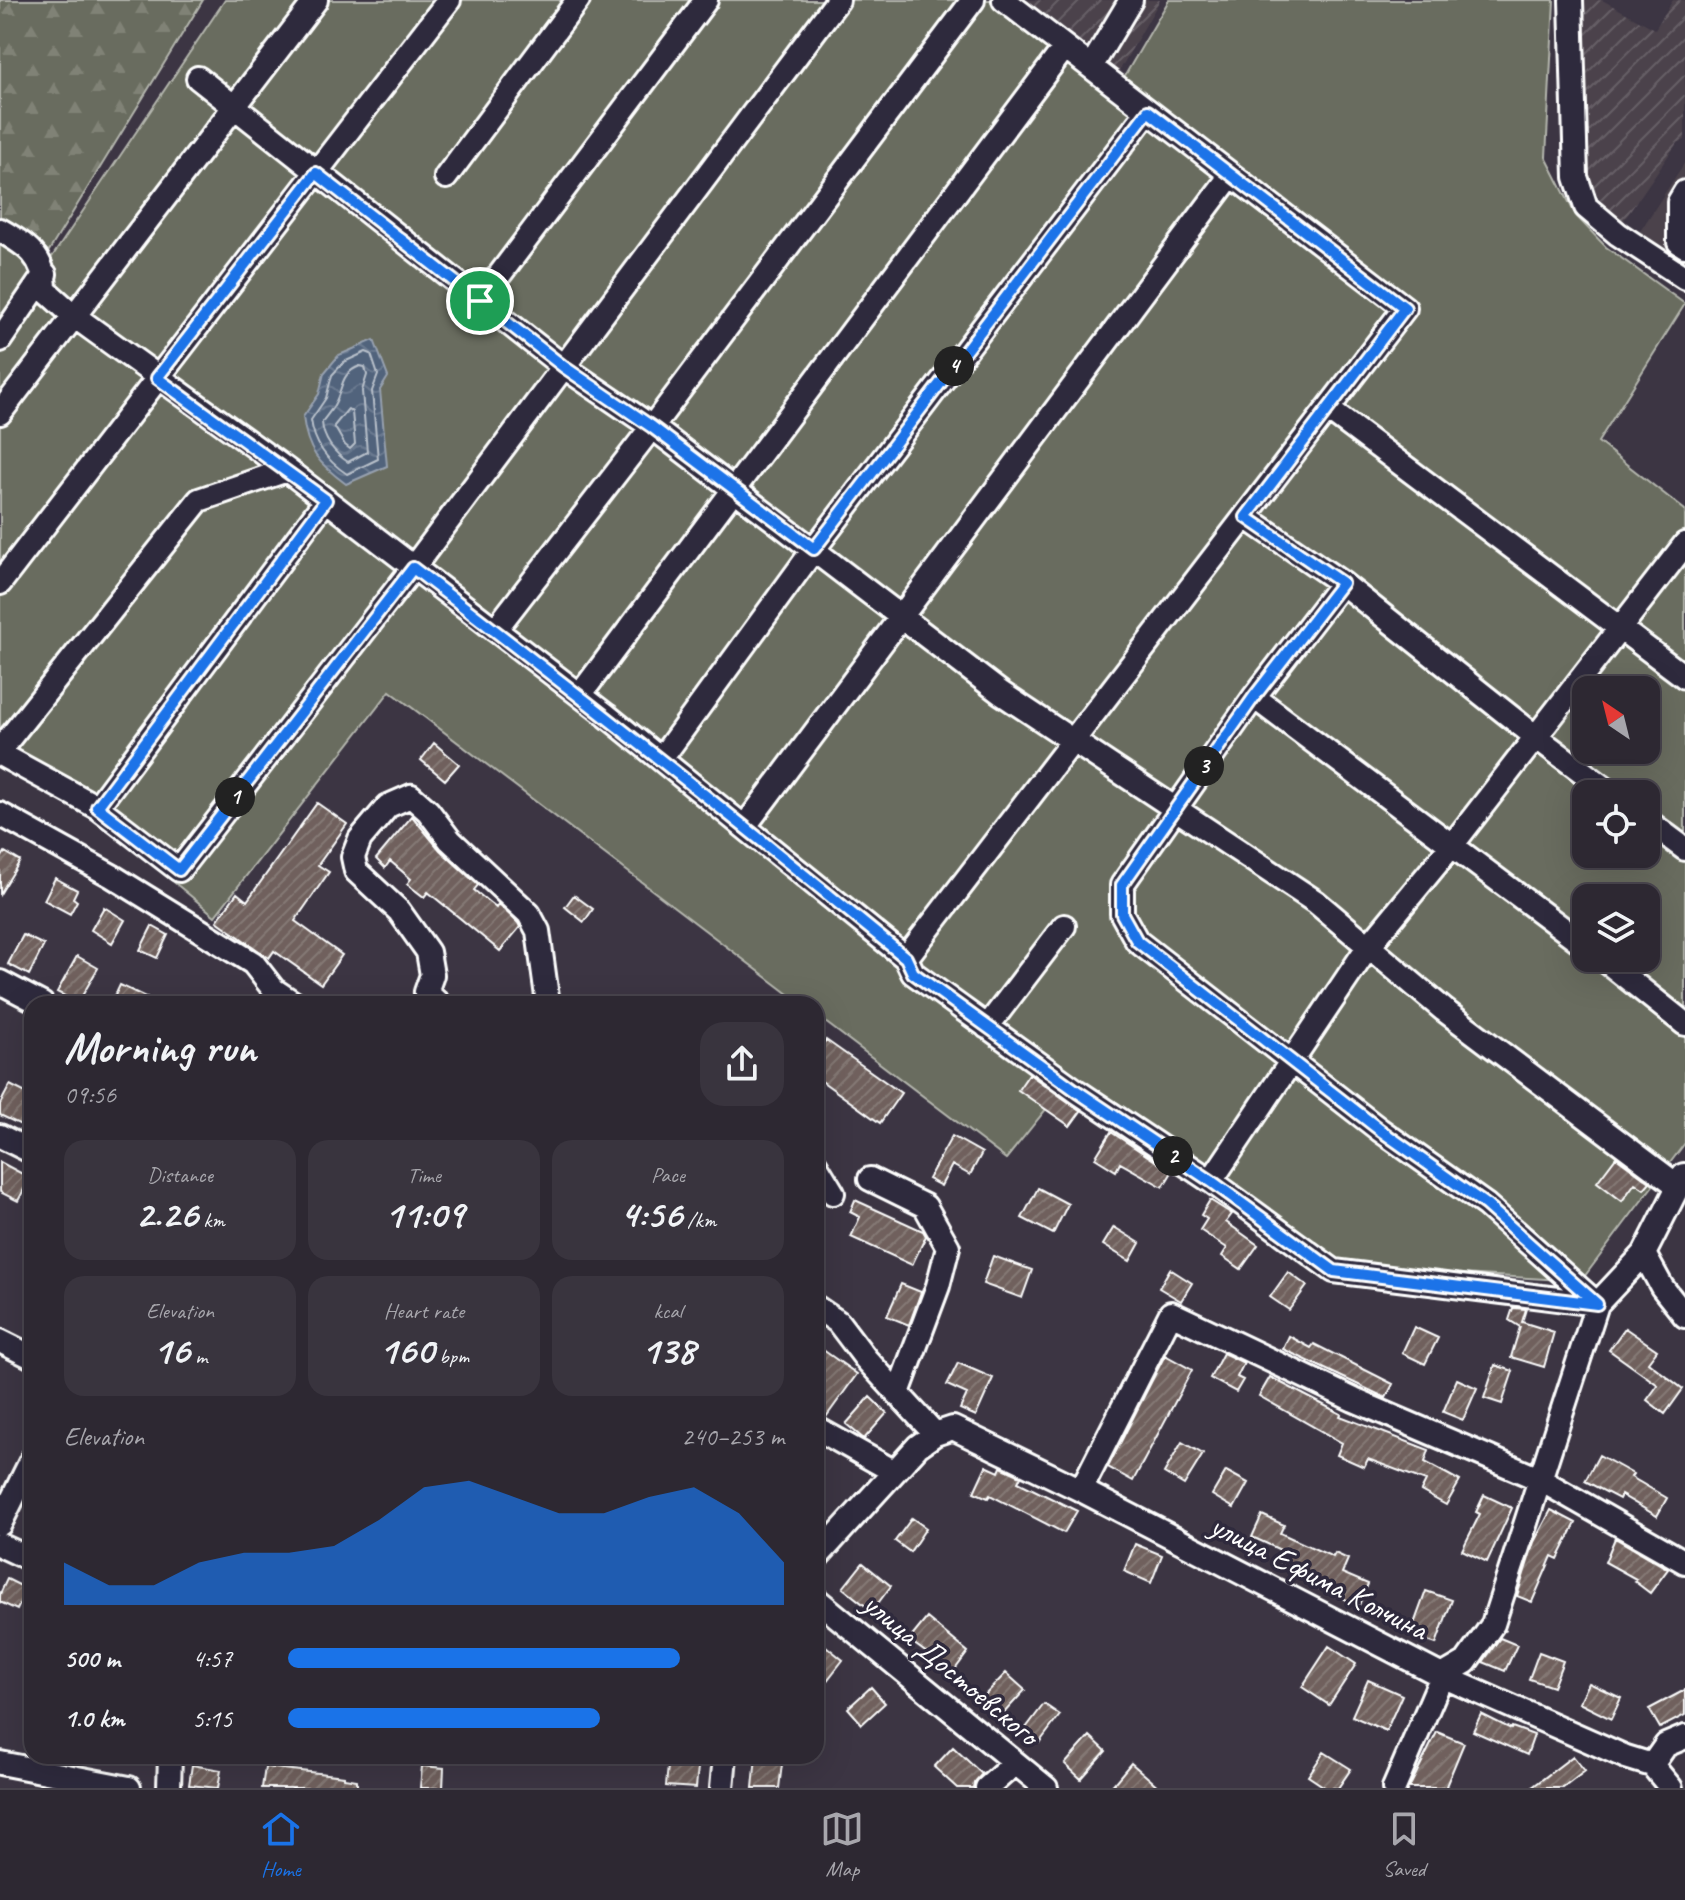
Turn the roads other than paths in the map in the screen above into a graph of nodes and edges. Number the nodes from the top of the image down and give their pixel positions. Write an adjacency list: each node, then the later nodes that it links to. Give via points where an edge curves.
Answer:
1 (316, 0): 13 (street)
2 (449, 0): 15 (street)
3 (578, 0): 17 (street)
4 (706, 0): 23 (street)
5 (838, 0): 26 (street)
6 (973, 0): 30 (street)
7 (1004, 0): 10 (street)
8 (1131, 0): 11 (street)
9 (1571, 0): 22 (street, via 1576,177 1586,207)
10 (1065, 47): 11 (street); 32 (street)
11 (1091, 67): 14 (street)
12 (198, 78): 13 (street)
13 (234, 108): 15 (street); 24 (street)
14 (1148, 111): 16 (street); 36 (street)
15 (316, 173): 23 (street); 27 (street)
16 (1231, 175): 28 (street, via 1405,308); 40 (street)
17 (446, 177)
18 (1685, 192): 20 (street, via 1679,202 1679,242)
19 (0, 230): 21 (street, via 30,248)
20 (1685, 246)
21 (45, 274): 24 (street, via 45,290); 25 (street)
22 (1685, 278)
23 (480, 301): 26 (street)
24 (74, 316): 27 (street); 29 (street)
25 (0, 340)
26 (564, 367): 30 (street); 37 (street)
27 (157, 378): 31 (street); 38 (street)
28 (1329, 410): 34 (street); 41 (street)
29 (0, 413)
30 (652, 427): 32 (street); 42 (street)
31 (287, 470): 33 (street); 48 (street, via 199,500)
32 (734, 489): 36 (street); 44 (street)
33 (326, 500): 37 (street); 51 (street)
34 (1246, 517): 39 (street); 47 (street)
35 (1685, 544): 41 (street)
36 (814, 549): 40 (street); 49 (street)
37 (413, 568): 42 (street); 51 (street, via 179,870)
38 (0, 583)
39 (1342, 583): 45 (street); 46 (street)
40 (901, 616): 47 (street); 54 (street)
41 (1620, 628): 43 (street); 46 (street)
42 (495, 630): 44 (street)
43 (1685, 677)
44 (580, 695): 49 (street)
45 (1254, 697): 52 (street); 56 (street)
46 (1536, 737): 50 (street); 56 (street)
47 (1073, 741): 52 (street); 61 (street)
48 (0, 752): 51 (street)
49 (661, 759): 54 (street)
50 (1593, 780)
51 (97, 807)
52 (1174, 807): 60 (street, via 1316,902); 70 (street, via 1122,885 1122,914 1137,941)
53 (0, 814): 65 (street, via 253,963)
54 (745, 826): 61 (street)
55 (1660, 830): 57 (street)
56 (1453, 844): 59 (street); 60 (street)
57 (1685, 849)
58 (1064, 926): 69 (street)
59 (1572, 935)
60 (1368, 947): 70 (street); 75 (street, via 1444,1010)
61 (906, 958): 69 (street, via 913,973)
62 (1620, 972): 68 (street)
63 (0, 982): 64 (street)
64 (27, 996)
65 (270, 996)
66 (430, 996): 67 (street, via 426,992 432,975 428,952 399,911 356,871 353,857 360,839 388,806 411,796 529,914 538,931)
67 (547, 996)
68 (1685, 1024)
69 (987, 1027): 76 (street)
70 (1292, 1061): 76 (street); 79 (street, via 1486,1205)
71 (0, 1136): 72 (street)
72 (24, 1148)
73 (824, 1178): 77 (street)
74 (870, 1179): 84 (street, via 925,1206 948,1247)
75 (1682, 1180): 78 (street)
76 (1211, 1181): 79 (street, via 1334,1271)
77 (833, 1193)
78 (1644, 1254): 79 (street); 81 (street)
79 (1597, 1304): 89 (street)
80 (824, 1312): 84 (street)
81 (1685, 1316)
82 (0, 1341): 83 (street)
83 (24, 1353)
84 (898, 1393): 86 (street)
85 (824, 1432): 87 (street)
86 (935, 1434): 87 (street); 90 (street, улица Ефима Колчина, via 953,1428)
87 (893, 1471): 93 (street)
88 (24, 1475): 91 (street)
89 (1539, 1479): 90 (street, via 1354,1400 1171,1313); 95 (street); 97 (street, via 1493,1624 1466,1662)
90 (1081, 1490): 97 (street, улица Ефима Колчина)
91 (0, 1524)
92 (0, 1545): 94 (street)
93 (824, 1549)
94 (24, 1556)
95 (1685, 1562)
96 (824, 1606): 102 (street, улица Достоевского)
97 (1442, 1676): 103 (street, улица Ефима Колчина); 109 (street)
98 (1685, 1737): 103 (street, via 1666,1745)
99 (0, 1763): 104 (street)
100 (170, 1764): 105 (street)
101 (724, 1764): 106 (street)
102 (1014, 1764): 107 (street); 108 (street, улица Достоевского)
103 (1652, 1765): 110 (street)
104 (129, 1788)
105 (169, 1788)
106 (722, 1788)
107 (987, 1788)
108 (1046, 1788)
109 (1394, 1788)
110 (1671, 1788)

